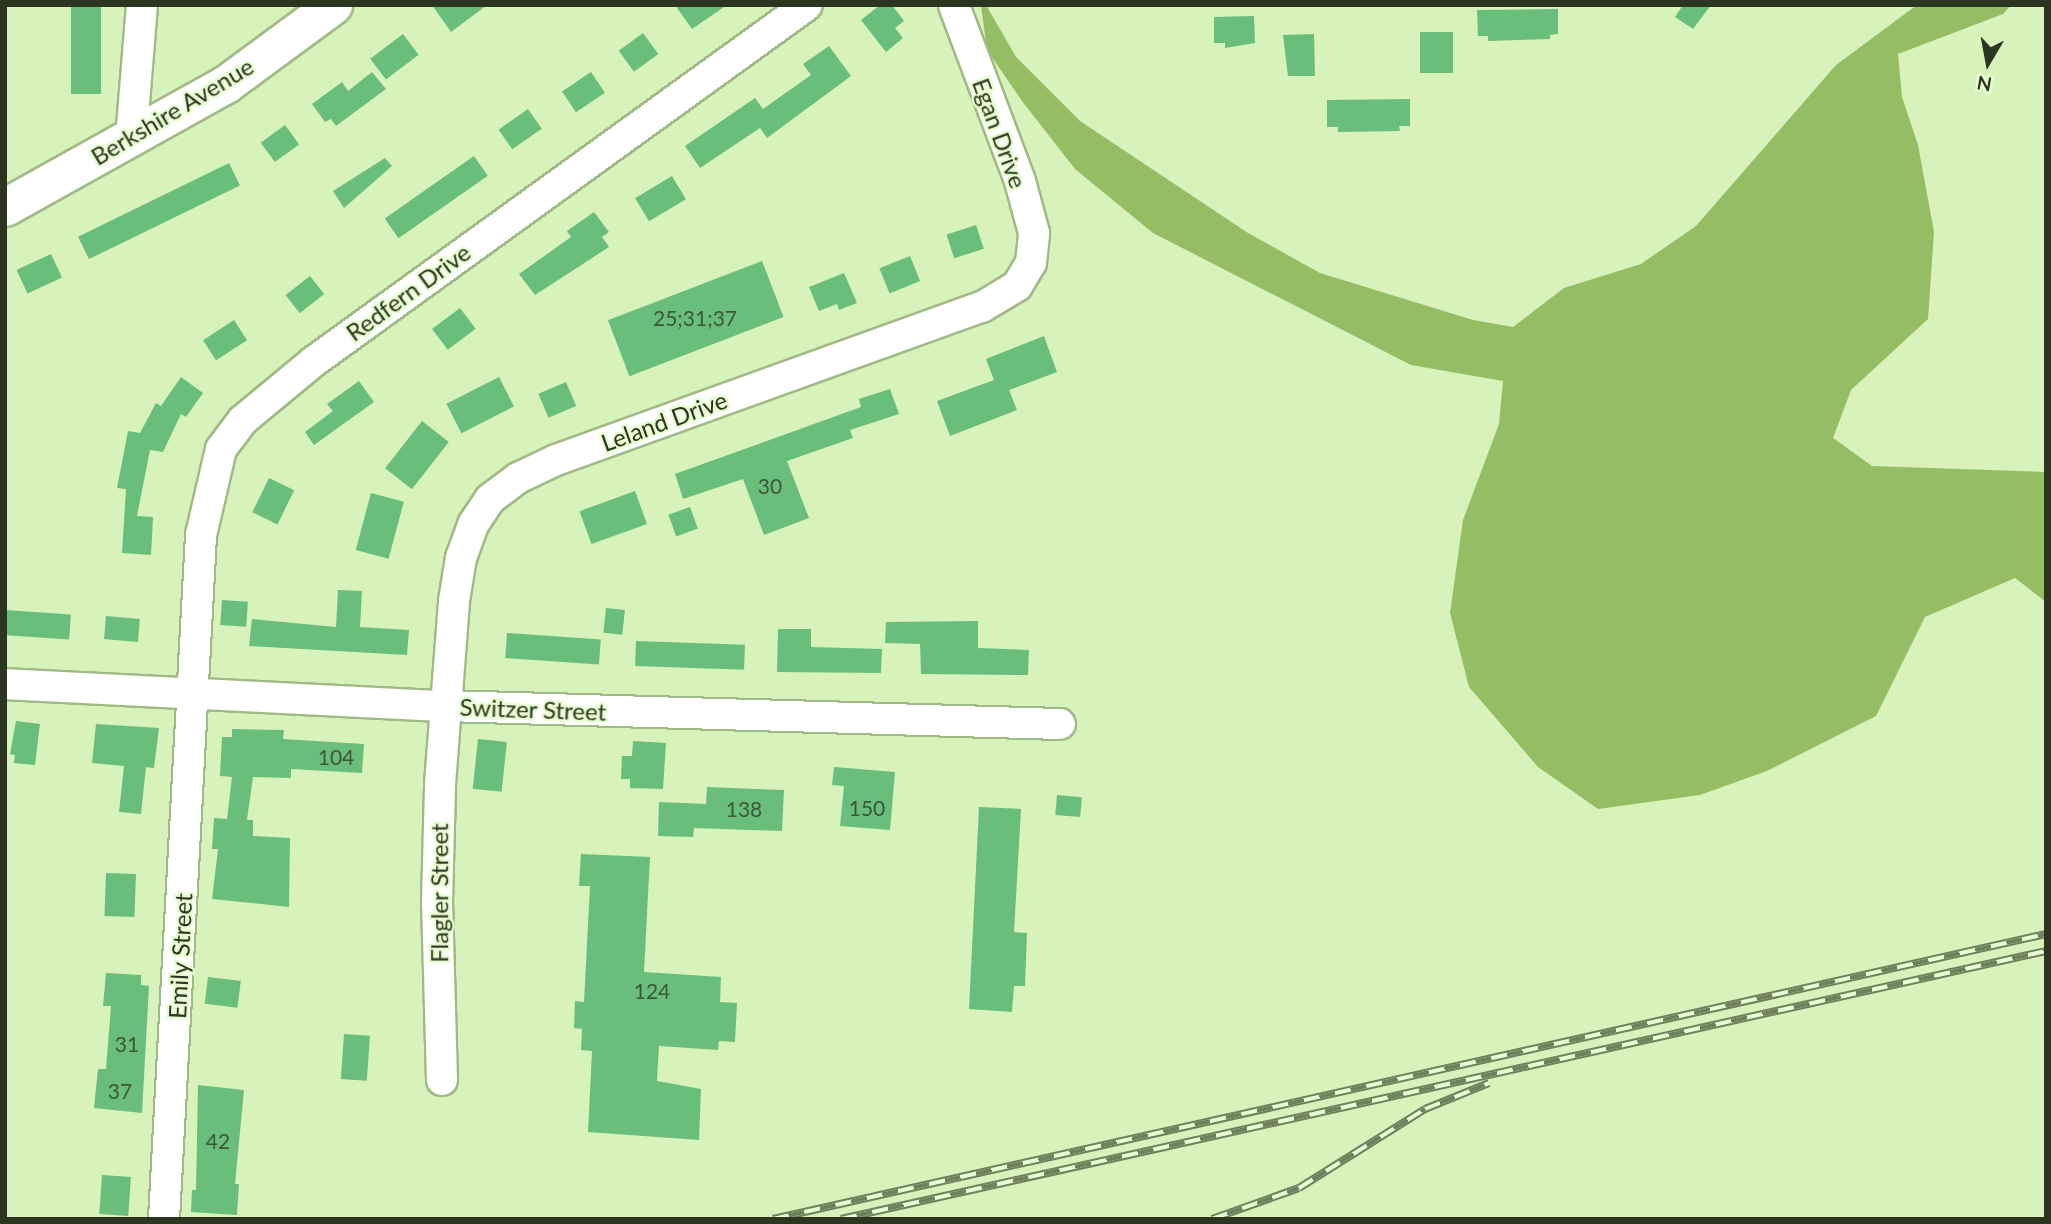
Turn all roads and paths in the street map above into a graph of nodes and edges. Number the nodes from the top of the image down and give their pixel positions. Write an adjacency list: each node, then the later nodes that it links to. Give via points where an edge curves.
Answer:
1 (142, 5): 5 (street)
2 (334, 5): 5 (main road, Berkshire Avenue, via 226,84)
3 (807, 5): 9 (street, Redfern Drive, via 399,298 243,420 221,449 205,503)
4 (954, 5): 7 (street, Egan Drive, via 1020,181 1034,233)
5 (131, 139): 6 (main road, Berkshire Avenue)
6 (5, 207)
7 (1031, 263): 10 (street, Leland Drive, via 1017,286 982,307 556,460 518,478 490,499 474,523 461,558)
8 (5, 684): 9 (street, Switzer Street)
9 (192, 692): 10 (street, Switzer Street); 13 (street, Emily Street)
10 (446, 706): 11 (street, Switzer Street); 12 (street, Flagler Street, via 437,902)
11 (1060, 724)
12 (442, 1080)
13 (164, 1219)

